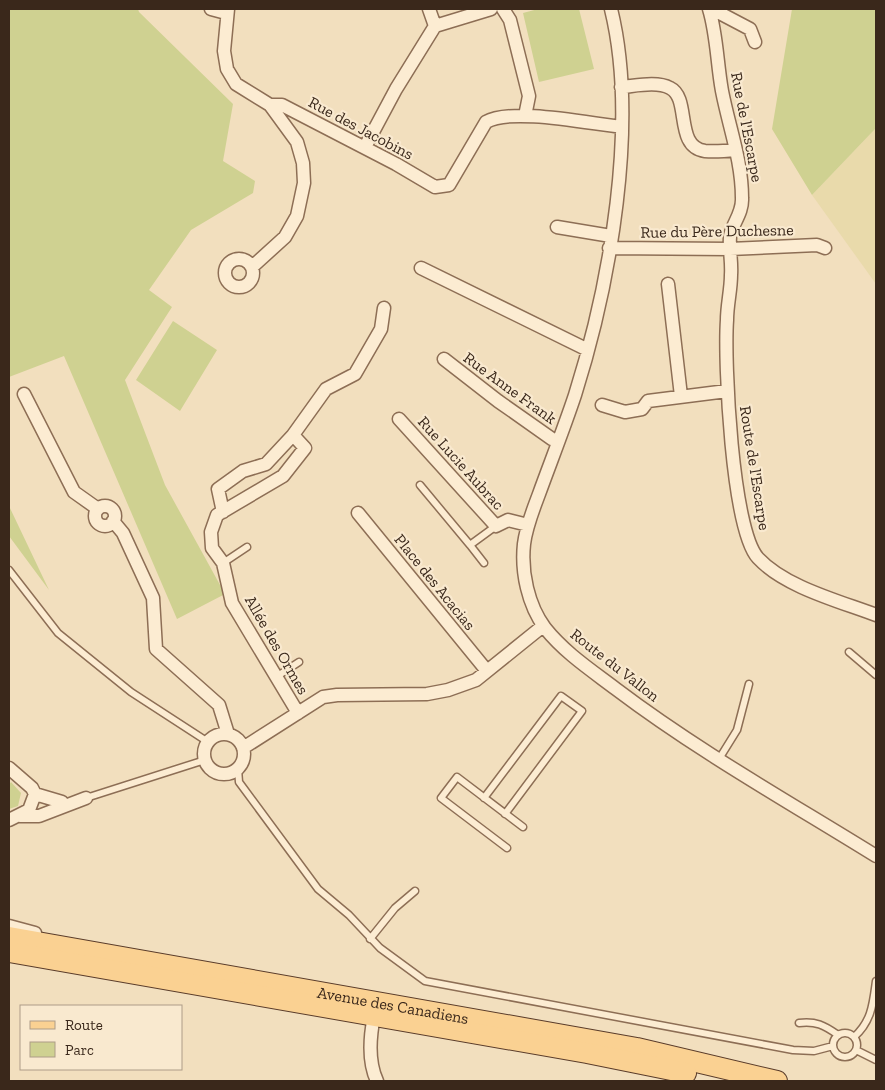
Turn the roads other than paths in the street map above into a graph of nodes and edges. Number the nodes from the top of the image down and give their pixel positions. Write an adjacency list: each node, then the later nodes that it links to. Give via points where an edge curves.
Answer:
1 (211, 9): 7 (street)
2 (429, 9): 8 (street)
3 (491, 9): 8 (street)
4 (504, 9): 12 (street, via 510,20 529,96)
5 (611, 9): 10 (street, Route du Vallon, via 621,64)
6 (711, 9): 9 (street, via 750,29); 15 (street, Rue de l'Escarpe, via 722,91)
7 (227, 11): 11 (street, via 224,51 227,69 236,84)
8 (435, 26): 14 (street)
9 (755, 42)
10 (621, 87): 13 (street, Route du Vallon); 15 (street, via 657,85 671,88 679,98 683,128 692,143 703,151)
11 (270, 105): 14 (street, Rue des Jacobins, via 282,105); 20 (street, via 297,142 304,183 297,216 285,237)
12 (525, 116): 13 (street); 14 (street, Rue des Jacobins, via 502,116 486,122 450,185 436,188)
13 (622, 127): 17 (street, Route du Vallon)
14 (365, 147)
15 (736, 150): 19 (street, Rue de l'Escarpe, via 743,201 730,235)
16 (557, 227): 17 (street, Rue du Père Duchesne)
17 (610, 242): 19 (street, Rue du Père Duchesne); 24 (street, Route du Vallon)
18 (825, 248): 19 (street, Rue du Père Duchesne, via 817,245)
19 (730, 249): 26 (street, Route de l'Escarpe)
20 (252, 267)
21 (421, 268): 24 (street)
22 (668, 284): 28 (street)
23 (384, 308): 31 (street, via 381,329 355,374 326,389)
24 (588, 350): 32 (street, Route du Vallon)
25 (444, 359): 32 (street, Rue Anne Frank, via 498,402)
26 (727, 390): 28 (street); 43 (street, Route de l'Escarpe, via 745,530 757,556 775,572 804,587)
27 (24, 394): 52 (street, via 74,492 98,509 112,508 115,514 113,521 123,533 154,598 156,649 219,706)
28 (681, 396): 29 (street, via 648,401 642,409 625,412)
29 (602, 405)
30 (399, 419): 37 (street, Rue Lucie Aubrac)
31 (293, 434): 34 (street, via 266,464 243,471 218,488); 34 (street, Allée des Ormes, via 305,448 283,476)
32 (558, 441): 36 (street, Route du Vallon)
33 (420, 486): 38 (lane)
34 (223, 512): 40 (street, Allée des Ormes, via 217,515 210,532 212,548)
35 (358, 513): 47 (street, Place des Acacias)
36 (528, 525): 37 (street, Rue Lucie Aubrac, via 508,520); 44 (street, Route du Vallon, via 524,572 527,590)
37 (496, 526): 38 (lane)
38 (470, 545): 41 (lane)
39 (247, 547): 40 (lane)
40 (223, 563): 49 (street, Allée des Ormes, via 232,603)
41 (484, 563)
42 (9, 570): 53 (lane, via 58,632 131,692)
43 (876, 615)
44 (543, 626): 47 (street); 55 (street, Route du Vallon, via 576,660 681,736)
45 (849, 652): 48 (lane)
46 (299, 662): 49 (lane)
47 (487, 671): 51 (street, via 476,680 427,694 323,697)
48 (876, 675)
49 (276, 677): 51 (street, Allée des Ormes)
50 (749, 684): 55 (lane, via 737,730)
51 (298, 713): 54 (street)
52 (228, 734): 53 (street); 54 (street)
53 (208, 742): 56 (street)
54 (243, 748): 58 (street, via 244,759)
55 (719, 759): 67 (street, Route du Vallon)
56 (205, 760): 58 (street, via 211,769 222,774); 60 (lane)
57 (9, 768): 59 (street)
58 (238, 769): 71 (lane, via 240,782 318,889 349,915)
59 (35, 794): 62 (street); 64 (street, via 29,810)
60 (86, 798): 62 (street)
61 (484, 798): 63 (lane); 63 (lane, via 561,696 582,711); 66 (lane, via 457,777 441,798)
62 (64, 805): 64 (street, via 39,816)
63 (505, 814): 65 (lane)
64 (14, 818)
65 (523, 827)
66 (507, 848)
67 (876, 856)
68 (415, 891): 71 (lane, via 395,908)
69 (9, 926): 73 (street)
70 (9, 936): 73 (main road, Avenue des Canadiens)
71 (370, 939): 79 (lane, via 425,981 793,1050 814,1051)
72 (9, 952): 75 (main road, Avenue des Canadiens)
73 (109, 954): 85 (main road, Avenue des Canadiens, via 636,1048)
74 (876, 980): 78 (lane, via 871,1016)
75 (374, 1016): 82 (main road, Avenue des Canadiens, via 587,1053); 83 (street, via 372,1059)
76 (799, 1022): 77 (lane, via 821,1023)
77 (838, 1035): 78 (lane, via 846,1032); 79 (lane)
78 (854, 1037): 80 (lane)
79 (833, 1046): 80 (lane, via 843,1057)
80 (856, 1050): 81 (lane)
81 (876, 1060)
82 (691, 1077): 84 (main road, Avenue des Canadiens)
83 (377, 1081)
84 (722, 1081)
85 (777, 1081)

